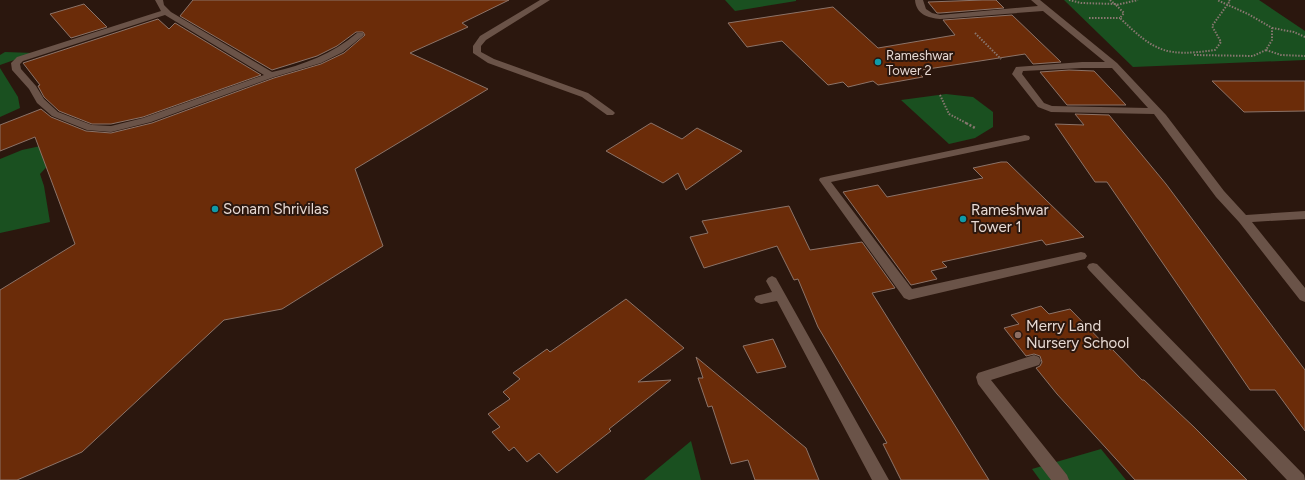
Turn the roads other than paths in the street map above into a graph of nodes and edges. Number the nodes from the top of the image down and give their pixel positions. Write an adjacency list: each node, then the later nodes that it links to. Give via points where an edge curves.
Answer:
1 (158, 0): 6 (street)
2 (546, 0): 11 (street, via 483,38 477,46 477,53 492,61 585,95)
3 (919, 0): 5 (street, via 923,12 940,17)
4 (1035, 0): 5 (street)
5 (1045, 8): 8 (street)
6 (166, 12): 9 (street); 9 (street, via 20,59 15,63 17,70 33,88 40,101 55,114 91,128 111,130 147,120)
7 (360, 35): 9 (street, via 351,44 328,56)
8 (1114, 65): 10 (street); 10 (street, via 1019,70 1017,74 1041,105 1051,109)
9 (271, 76)
10 (1156, 111): 14 (street, via 1220,194)
11 (610, 113)
12 (1025, 138): 15 (street, via 824,180 909,295)
13 (1305, 215): 14 (street)
14 (1243, 219): 19 (street)
15 (1081, 256)
16 (1093, 267): 24 (street)
17 (772, 281): 18 (street)
18 (780, 296): 20 (street); 22 (street)
19 (1305, 297)
20 (761, 299)
21 (1034, 361): 23 (street, via 983,377 985,384)
22 (881, 480)
23 (1061, 480)
24 (1298, 480)

